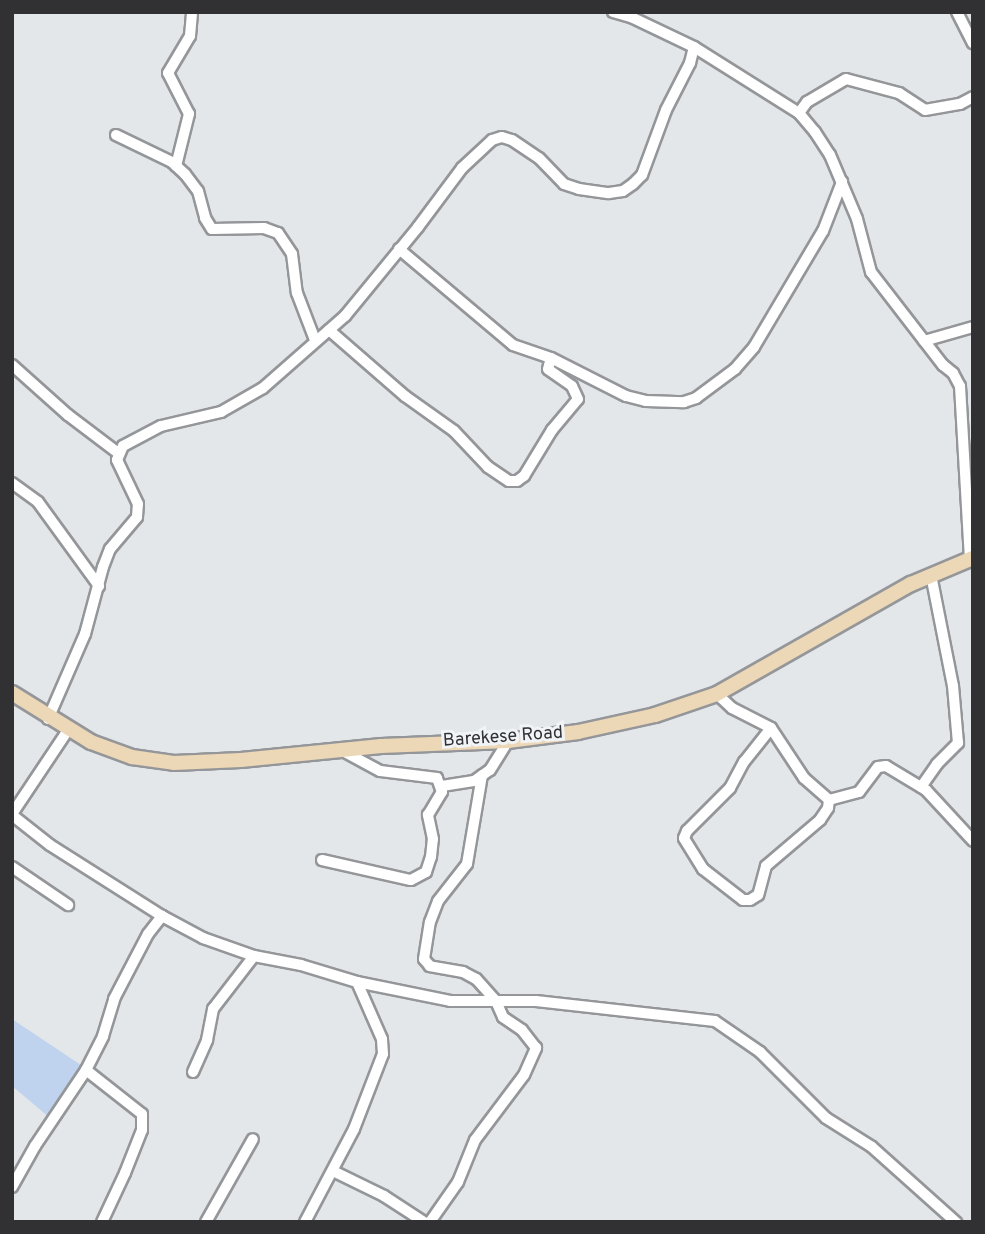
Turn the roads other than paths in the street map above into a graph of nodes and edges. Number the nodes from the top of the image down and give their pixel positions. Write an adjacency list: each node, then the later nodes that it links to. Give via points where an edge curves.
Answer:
1 (192, 12): 10 (street, via 190,36 167,73 189,114)
2 (613, 12): 6 (street)
3 (973, 12): 4 (street)
4 (958, 14): 5 (street)
5 (973, 43)
6 (694, 47): 8 (street); 12 (street, via 642,174 623,191 589,191 564,184 539,158 502,137 492,140 462,168)
7 (973, 97): 8 (street, via 925,110 899,93 846,79 807,102)
8 (799, 113): 11 (street, via 830,155)
9 (117, 135): 10 (street)
10 (176, 166): 15 (street, via 198,191 212,229 264,228 278,233 292,254 300,304)
11 (842, 182): 16 (street, via 871,272); 17 (street, via 823,231 754,347 735,369 696,398 646,401 626,396)
12 (399, 249): 14 (street); 17 (street, via 513,345)
13 (973, 327): 16 (street)
14 (329, 330): 15 (street); 17 (street, via 509,481 524,476 578,399 572,386 548,369)
15 (315, 340): 19 (street, via 263,388 221,412 161,426)
16 (924, 341): 21 (street, via 960,386)
17 (551, 358)
18 (12, 365): 19 (street)
19 (118, 453): 23 (street, via 138,504 137,517 110,549)
20 (12, 483): 23 (street, via 38,502)
21 (972, 558): 22 (main road, Barekese Road)
22 (931, 575): 25 (main road, Barekese Road); 33 (street, via 953,686 958,743)
23 (99, 586): 26 (street, via 85,634)
24 (12, 693): 26 (main road, Barekese Road)
25 (716, 694): 27 (street); 29 (main road, Barekese Road, via 616,726)
26 (48, 719): 28 (main road, Barekese Road)
27 (771, 728): 34 (street, via 804,778); 34 (street, via 730,788 687,831 684,838 703,869 743,900 750,900 758,895 765,866 820,820)
28 (68, 730): 30 (main road, Barekese Road, via 112,751 174,763); 35 (street)
29 (508, 741): 30 (main road, Barekese Road); 31 (street, via 501,757)
30 (341, 750): 32 (street, via 380,771 437,778)
31 (482, 775): 32 (street); 43 (street, via 467,864 438,901 424,959 430,966 476,979)
32 (442, 786): 37 (street, via 428,815 433,839 426,873 411,880)
33 (921, 788): 34 (street, via 881,765 859,792); 36 (street)
34 (829, 800)
35 (12, 814): 40 (street, via 50,845)
36 (973, 841)
37 (322, 860)
38 (12, 867): 39 (street)
39 (68, 905)
40 (162, 916): 41 (street, via 203,938); 44 (street, via 114,999)
41 (254, 956): 42 (street); 45 (street, via 213,1009)
42 (356, 982): 43 (street, via 450,1001); 47 (street, via 384,1047)
43 (496, 1001): 53 (street, via 503,1017 522,1030 536,1048 515,1088 475,1140 458,1182); 54 (street, via 536,1000 715,1021 760,1052 826,1118 872,1147)
44 (86, 1070): 48 (street); 49 (street, via 142,1114 142,1130)
45 (193, 1072)
46 (253, 1139): 50 (street)
47 (333, 1171): 51 (street); 52 (street)
48 (12, 1187)
49 (102, 1222)
50 (206, 1222)
51 (304, 1222)
52 (424, 1222)
53 (430, 1222)
54 (956, 1222)

